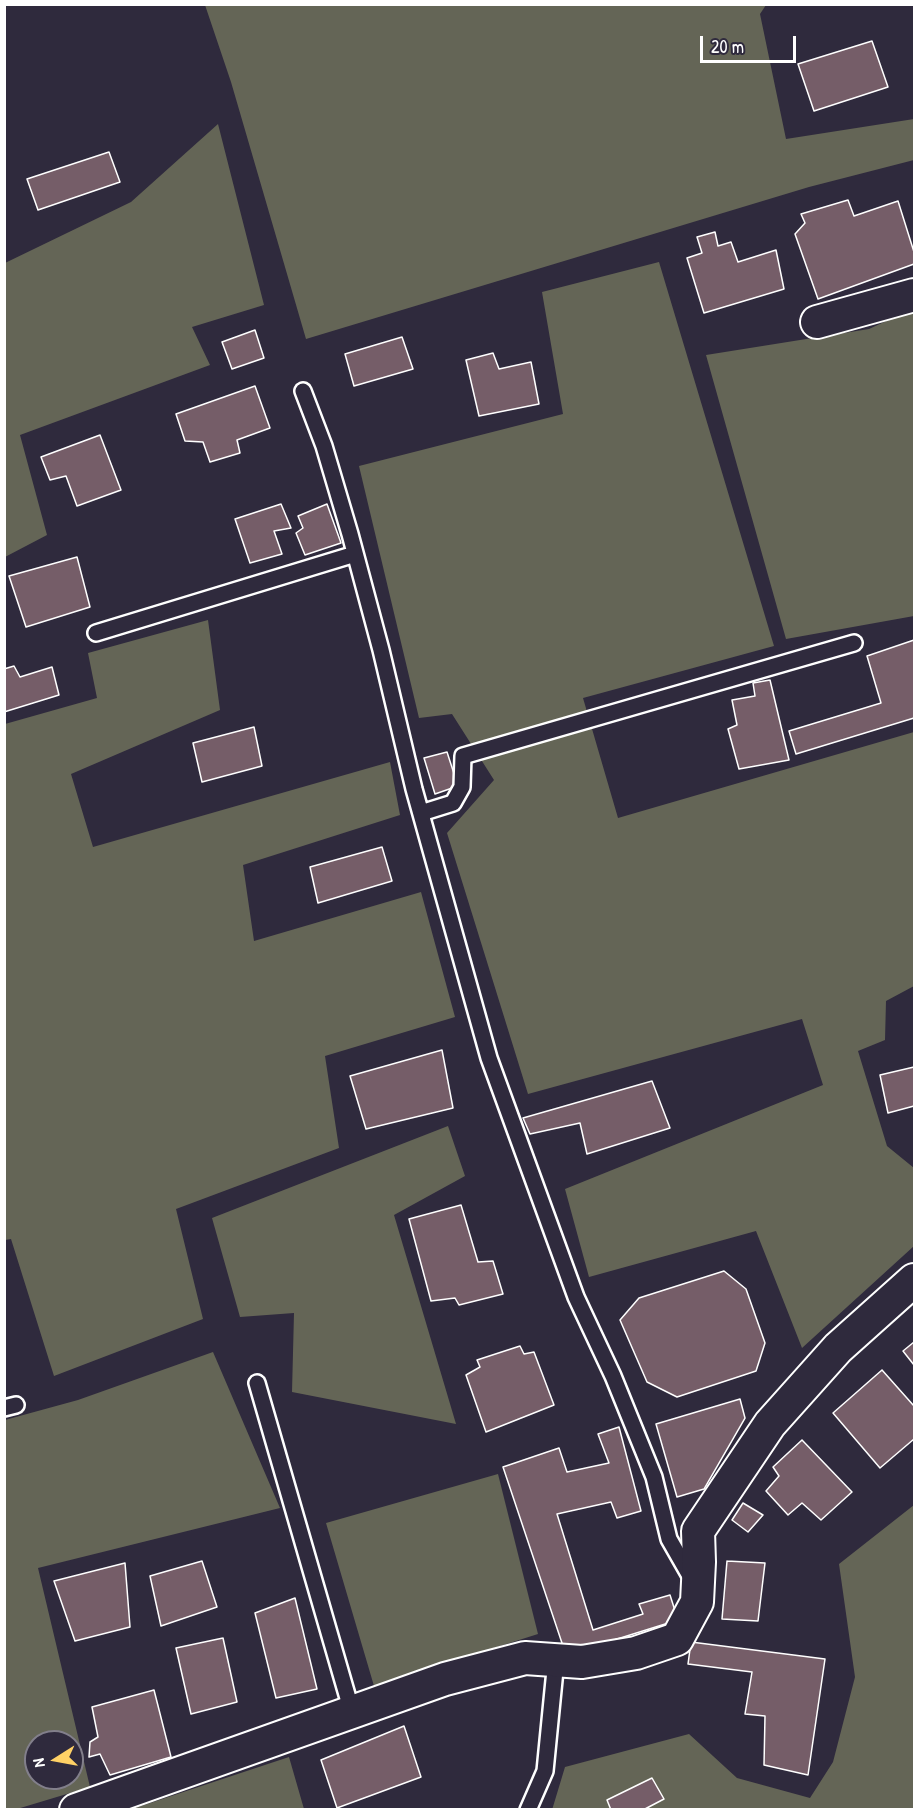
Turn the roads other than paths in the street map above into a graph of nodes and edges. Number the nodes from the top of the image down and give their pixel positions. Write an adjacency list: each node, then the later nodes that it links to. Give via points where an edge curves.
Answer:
1 (915, 294): 2 (street)
2 (817, 322)
3 (303, 390): 4 (lane, via 324,446)
4 (355, 555): 5 (lane); 7 (lane)
5 (96, 633)
6 (854, 643): 7 (lane, via 463,756 462,787 453,803)
7 (421, 813): 10 (lane, via 493,1069 576,1297 654,1477 669,1539)
8 (915, 1280): 10 (street, via 838,1348 770,1424 698,1531)
9 (257, 1383): 12 (lane)
10 (698, 1589): 11 (street, via 697,1602 676,1639 636,1653 582,1662)
11 (556, 1660): 12 (street, via 525,1658 445,1679); 14 (lane, via 545,1771)
12 (352, 1712): 13 (street)
13 (76, 1809)
14 (528, 1809)

